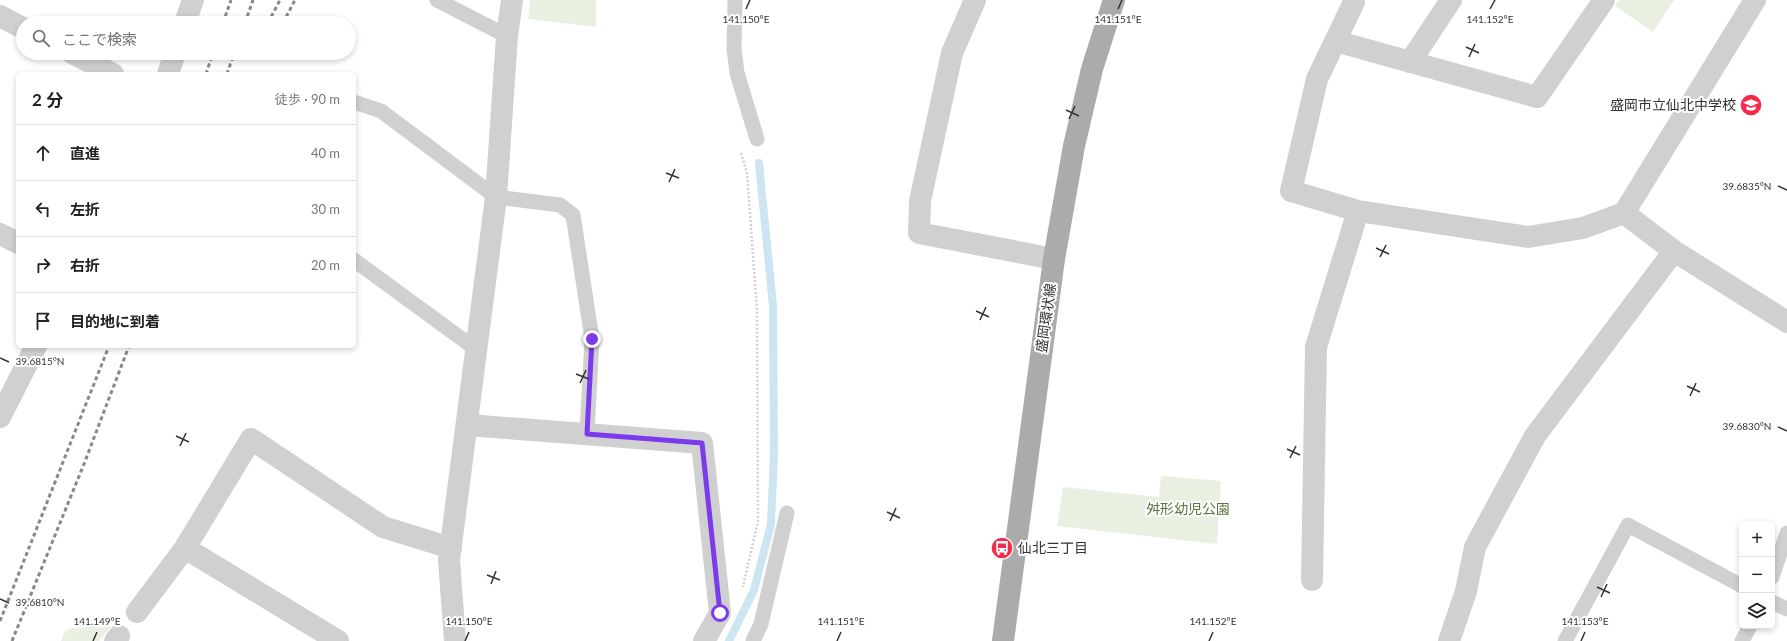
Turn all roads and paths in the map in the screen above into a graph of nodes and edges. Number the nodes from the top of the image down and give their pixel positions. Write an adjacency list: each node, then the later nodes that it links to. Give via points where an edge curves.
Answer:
1 (193, 0): 12 (street)
2 (437, 0): 14 (lane)
3 (512, 0): 14 (street)
4 (735, 0): 22 (lane, via 734,48 737,73)
5 (975, 0): 30 (street, via 952,53 920,201 919,232)
6 (1114, 0): 30 (main road, 盛岡環状線, via 1090,77 1074,146)
7 (1451, 0): 18 (street)
8 (1604, 0): 18 (street, via 1536,97)
9 (1755, 0): 26 (street)
10 (1354, 2): 15 (street)
11 (0, 16): 13 (street)
12 (187, 16)
13 (16, 24)
14 (507, 36): 24 (street)
15 (1335, 41): 18 (street); 25 (street, via 1317,79 1291,191)
16 (86, 60): 19 (street)
17 (173, 60): 20 (street)
18 (1410, 62)
19 (109, 72)
20 (169, 72)
21 (356, 103): 24 (lane, via 381,111)
22 (758, 139)
23 (740, 151): 45 (path, via 746,173 757,310 758,402 758,520)
24 (496, 197): 34 (street); 37 (lane, via 560,206 573,215 592,339)
25 (1358, 211): 26 (street, via 1528,237 1583,228); 43 (street, via 1316,347)
26 (1624, 213): 29 (street)
27 (0, 234): 28 (street)
28 (16, 242)
29 (1674, 251): 32 (street); 55 (street, via 1535,436 1475,547 1466,591)
30 (1054, 259): 54 (main road, 盛岡環状線)
31 (356, 261): 34 (lane)
32 (1787, 322)
33 (35, 348): 35 (street)
34 (477, 350): 36 (street)
35 (0, 417)
36 (467, 425): 37 (street); 41 (street)
37 (587, 434): 52 (street, via 702,443 720,613)
38 (787, 513): 53 (lane, via 761,624)
39 (1787, 532): 42 (lane)
40 (185, 548): 41 (street, via 251,439 382,527); 48 (street); 50 (street)
41 (451, 548): 51 (street, via 449,560)
42 (1775, 568)
43 (1312, 580)
44 (1739, 584): 56 (lane, via 1628,525)
45 (741, 593)
46 (1775, 603): 47 (lane)
47 (1787, 609)
48 (138, 612)
49 (1748, 629): 57 (lane)
50 (338, 641)
51 (455, 641)
52 (704, 641)
53 (753, 641)
54 (1003, 641)
55 (1450, 641)
56 (1565, 641)
57 (1742, 641)

